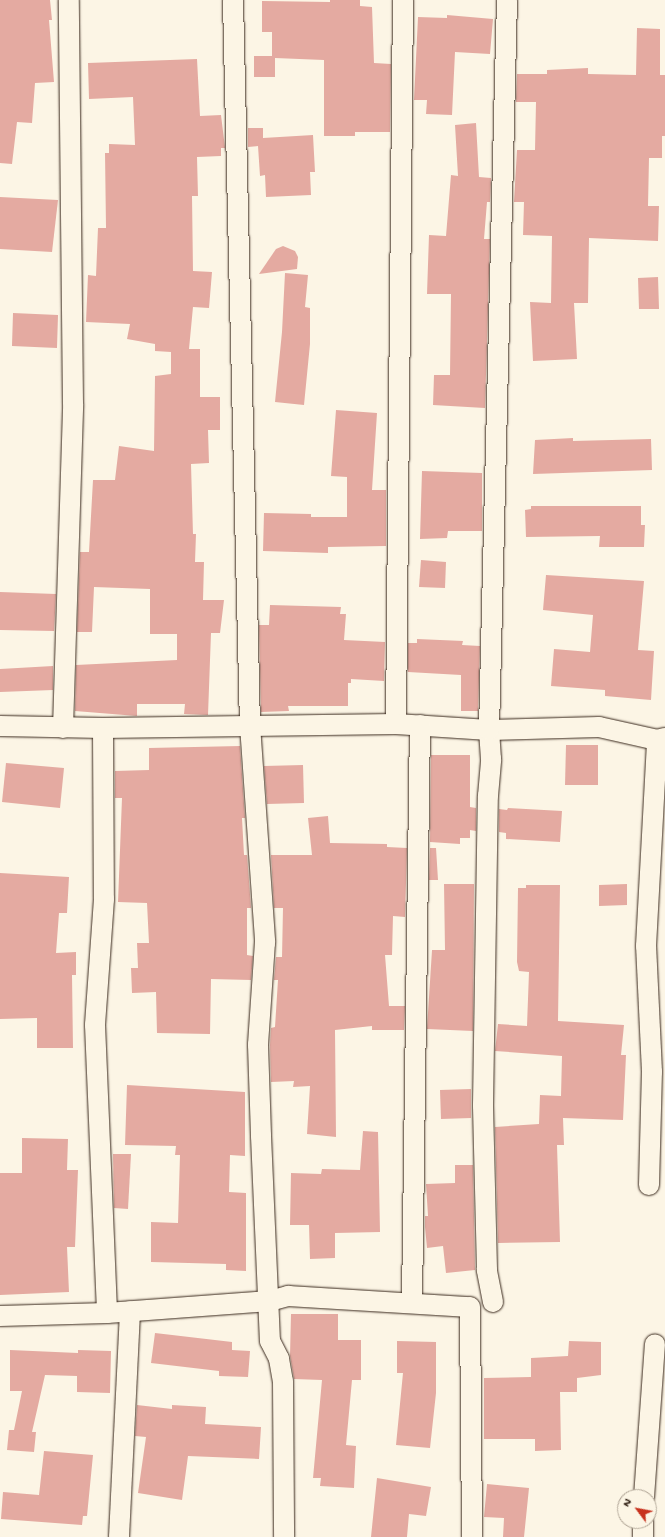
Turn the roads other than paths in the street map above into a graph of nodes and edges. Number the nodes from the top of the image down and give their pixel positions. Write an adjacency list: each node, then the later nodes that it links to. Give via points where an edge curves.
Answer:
1 (69, 0): 9 (street, via 73,404)
2 (233, 0): 6 (street)
3 (403, 0): 5 (street)
4 (507, 0): 11 (street)
5 (396, 724): 6 (street); 8 (street)
6 (250, 725): 10 (street); 14 (street, via 265,942 258,1045)
7 (0, 726): 9 (street)
8 (420, 726): 11 (street); 15 (street)
9 (63, 728): 10 (street)
10 (103, 728): 18 (street, via 104,899 95,1025)
11 (489, 730): 12 (street, via 599,727); 16 (street, via 491,759 488,796 483,1105 487,1270)
12 (661, 739): 13 (street, via 646,946 652,1072)
13 (649, 1184)
14 (270, 1301): 15 (street, via 288,1296); 17 (street); 23 (street, via 270,1341 279,1359 283,1381)
15 (412, 1302): 24 (street, via 470,1307)
16 (493, 1302)
17 (130, 1311): 18 (street); 22 (street)
18 (107, 1314): 19 (street)
19 (0, 1316)
20 (655, 1344): 21 (street)
21 (645, 1489)
22 (119, 1537)
23 (284, 1537)
24 (472, 1537)

